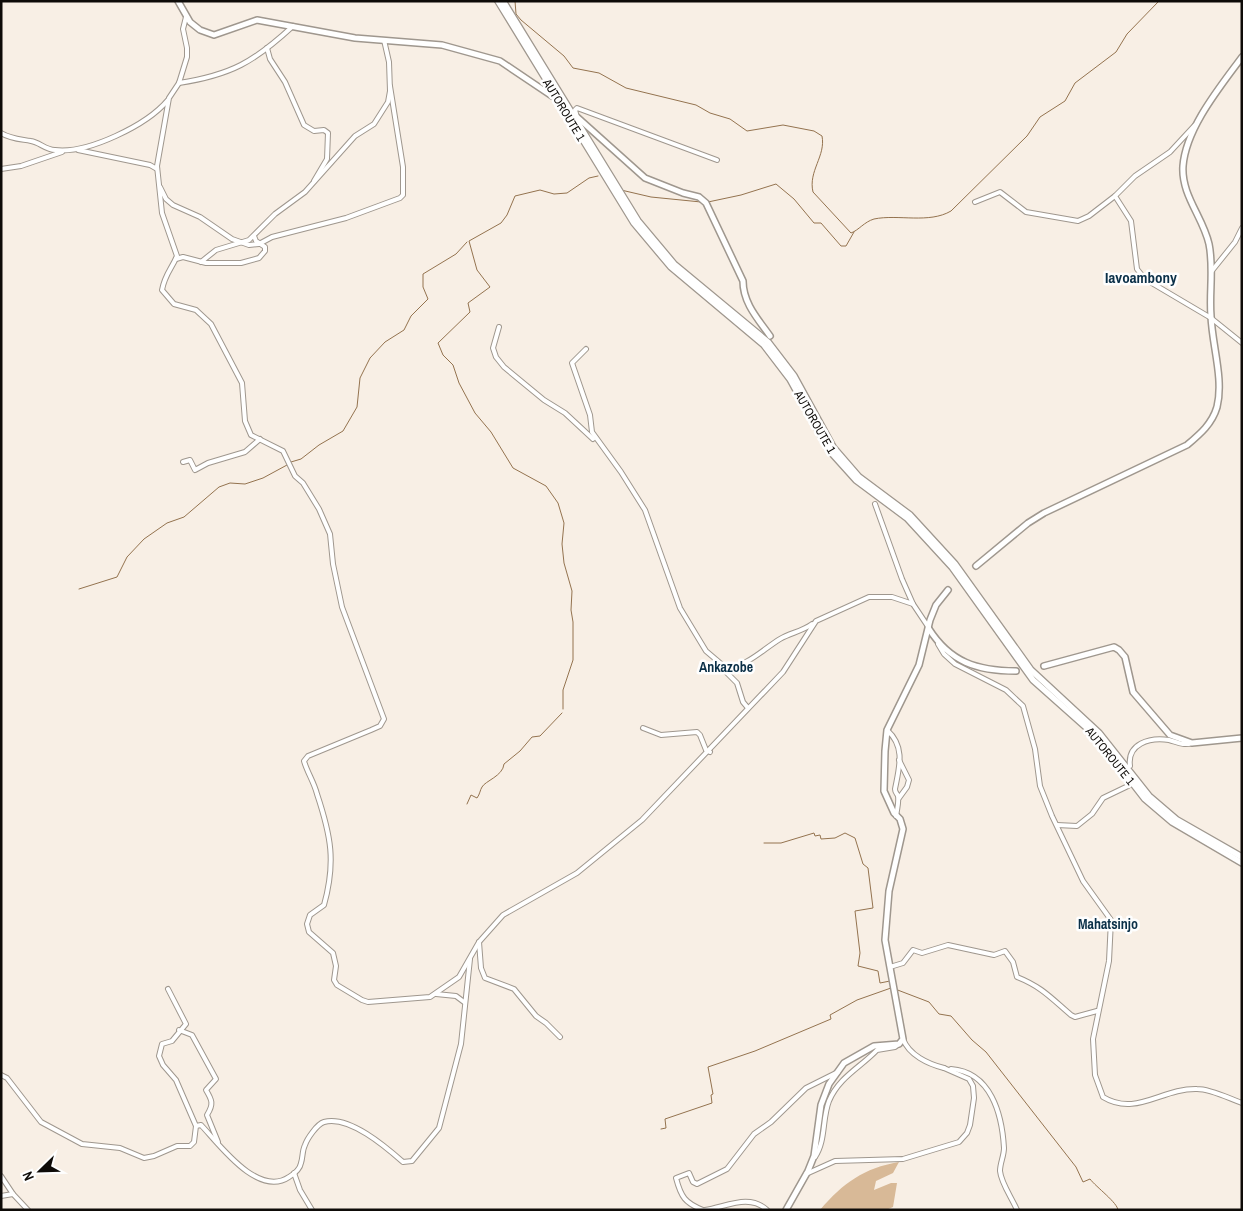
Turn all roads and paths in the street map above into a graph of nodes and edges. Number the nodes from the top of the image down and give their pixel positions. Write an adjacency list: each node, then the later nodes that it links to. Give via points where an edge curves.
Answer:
1 (178, 1): 4 (street)
2 (498, 1): 63 (main road, AUTOROUTE 1, via 634,223 671,267 764,345 790,379 829,450 856,480 907,518 952,567 1033,680 1096,736 1145,799 1172,822)
3 (503, 1): 62 (main road, AUTOROUTE 1, via 638,221 674,264 768,342 794,376 832,448 859,477 910,515 955,564 1031,670 1099,732 1148,796 1177,820)
4 (186, 17): 5 (street, via 200,30 214,35 258,20); 9 (street, via 183,29 187,57)
5 (293, 26): 6 (street); 7 (street)
6 (384, 40): 10 (street); 11 (street, via 442,46 482,55 500,61)
7 (267, 48): 9 (street, via 246,64 222,74); 21 (street, via 304,125 314,131 328,133 327,159)
8 (1242, 57): 14 (street)
9 (178, 83): 12 (street)
10 (390, 86): 21 (street, via 388,102 378,118 355,136); 28 (street, via 403,167 403,195 346,218 272,237)
11 (552, 96)
12 (169, 98): 17 (street, via 154,114 129,129); 20 (street)
13 (577, 117): 18 (street, via 577,108); 34 (street, via 645,178 699,197 706,203 741,276 748,305)
14 (1198, 122): 23 (street, via 1170,152); 31 (street, via 1182,169 1186,192 1209,243)
15 (1, 134): 16 (street, via 52,150)
16 (66, 150): 17 (street); 19 (street, via 22,166)
17 (78, 150): 20 (street)
18 (717, 160)
19 (1, 169)
20 (156, 169): 22 (street)
21 (314, 183): 26 (street, via 275,214)
22 (159, 185): 27 (street, via 173,205 200,217); 29 (street, via 162,213 173,239)
23 (1115, 196): 24 (street, via 1078,221 1026,212 1000,192); 32 (street, via 1131,221 1137,268 1145,279)
24 (975, 202)
25 (1242, 228): 31 (street)
26 (254, 236): 27 (street); 28 (street)
27 (242, 244): 28 (street); 30 (street, via 216,250)
28 (259, 244): 30 (street, via 265,247 265,253 248,261 232,264)
29 (176, 259): 30 (street, via 183,257); 37 (street, via 166,274 162,290 174,304 201,313 215,330 242,383 246,427 251,435)
30 (201, 262)
31 (1211, 272): 32 (street)
32 (1211, 318): 35 (street); 41 (street, via 1219,392 1217,406 1206,429 1187,445 1035,518)
33 (500, 327): 38 (street, via 493,348 500,363)
34 (770, 336)
35 (1242, 342)
36 (586, 349): 38 (street, via 572,362)
37 (260, 439): 39 (street, via 245,452 195,470 190,460); 68 (street, via 283,451 290,468 306,488 329,530 342,607 384,719 372,730 305,758 318,795 332,856 332,874 324,905 307,919 308,930 333,953 337,985 362,1000 377,1003 422,999)
38 (596, 440): 48 (street, via 645,510 688,623 706,651)
39 (183, 462)
40 (875, 504): 43 (street)
41 (976, 566)
42 (948, 590): 45 (street, via 936,606)
43 (913, 604): 44 (street, via 892,597 869,597); 45 (street)
44 (816, 622): 48 (street, via 780,639 741,665); 50 (street, via 784,672)
45 (928, 628): 46 (street); 52 (street, via 919,665)
46 (937, 642): 49 (street, via 943,650 972,665); 61 (street, via 955,664 1006,690 1023,706 1035,749 1040,786)
47 (1044, 666): 54 (street, via 1114,647 1126,657 1133,692 1170,735)
48 (726, 668): 50 (street)
49 (1016, 671)
50 (748, 708): 55 (street)
51 (643, 728): 55 (street, via 661,734 696,732)
52 (887, 730): 56 (street, via 896,738); 60 (street, via 884,791)
53 (1242, 738): 54 (street)
54 (1192, 743): 57 (street, via 1186,745 1158,740 1138,744 1130,754)
55 (710, 752): 64 (street, via 642,820 589,865 503,915)
56 (899, 758): 59 (street, via 895,789); 59 (street, via 908,780)
57 (1130, 766)
58 (1128, 786): 61 (street, via 1103,798 1092,814 1077,826)
59 (898, 800): 60 (street)
60 (896, 816): 66 (street, via 903,829 888,901 885,940)
61 (1057, 825): 70 (street, via 1080,875 1111,920 1109,961)
62 (1242, 857)
63 (1242, 863)
64 (479, 942): 65 (street); 72 (street, via 485,978 514,989)
65 (470, 957): 68 (street, via 459,977); 69 (street)
66 (890, 967): 70 (street, via 903,963 913,950 922,953 945,945 994,955 1005,951 1013,962 1017,977 1048,993 1071,1015 1075,1017); 73 (street)
67 (168, 989): 71 (street, via 186,1024)
68 (436, 994): 69 (street, via 456,996)
69 (464, 1002): 82 (street, via 461,1044 439,1128 412,1161 403,1162 381,1143 348,1124 325,1122 305,1144 301,1165)
70 (1097, 1011): 78 (street, via 1093,1063 1103,1097 1132,1105 1183,1090 1199,1089)
71 (179, 1030): 79 (street, via 172,1041 162,1044 159,1056 176,1080); 80 (street, via 192,1035 216,1079 206,1090 212,1101 207,1115)
72 (560, 1038)
73 (903, 1039): 74 (street); 75 (street, via 908,1049 926,1062)
74 (899, 1044): 76 (street, via 874,1046 844,1063); 81 (street, via 877,1050 836,1088 828,1103 820,1147)
75 (944, 1068): 83 (street, via 969,1079 973,1086 970,1125 959,1142 904,1159 835,1161); 94 (street, via 965,1072 988,1089 1000,1120 1004,1151 1001,1175)
76 (838, 1072): 81 (street, via 829,1084 821,1105); 87 (street, via 806,1088 754,1134 726,1170 697,1184 689,1173 676,1178)
77 (1, 1076): 79 (street, via 7,1078 41,1122 82,1144 120,1148 144,1158 177,1146 190,1146 194,1142)
78 (1242, 1103)
79 (196, 1126): 80 (street, via 201,1125)
80 (219, 1144): 82 (street, via 239,1166 259,1178 279,1181)
81 (812, 1161): 83 (street)
82 (294, 1173): 89 (street)
83 (806, 1174): 93 (street)
84 (1, 1176): 85 (street)
85 (13, 1194): 86 (street); 88 (street)
86 (1, 1196)
87 (689, 1205): 90 (street); 91 (street)
88 (28, 1210)
89 (312, 1210)
90 (694, 1210)
91 (704, 1210): 92 (street, via 746,1201)
92 (767, 1210)
93 (786, 1210)
94 (1017, 1210)

